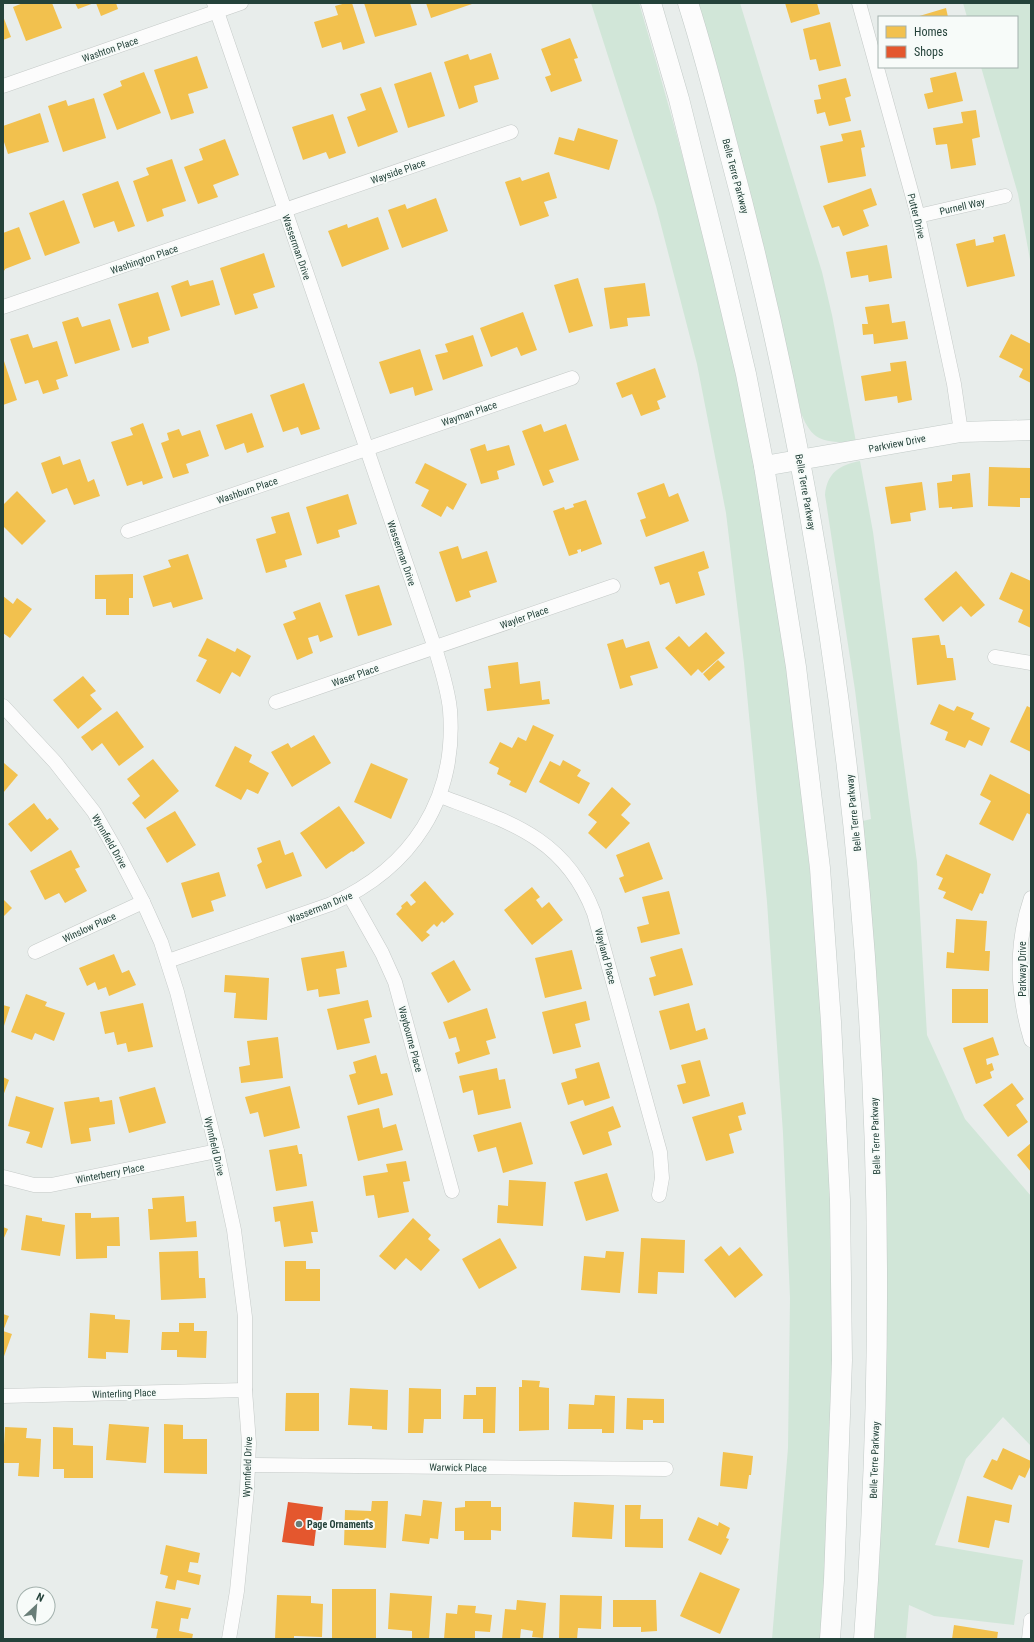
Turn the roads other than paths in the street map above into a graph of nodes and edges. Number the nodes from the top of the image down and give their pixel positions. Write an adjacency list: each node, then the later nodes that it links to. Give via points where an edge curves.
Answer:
1 (241, 3): 5 (street, Washton Place)
2 (651, 3): 17 (main road, via 679,99 722,272)
3 (688, 3): 16 (main road, Belle Terre Parkway, via 749,223)
4 (859, 3): 10 (street, Putter Drive)
5 (215, 7): 6 (street, Washton Place); 9 (street, Wasserman Drive)
6 (3, 86)
7 (512, 132): 9 (street, Wayside Place)
8 (1005, 196): 10 (street, Purnell Way)
9 (285, 210): 11 (street, Washington Place); 15 (street, Wasserman Drive)
10 (918, 216): 14 (street, Putter Drive, via 954,384)
11 (3, 307)
12 (572, 378): 15 (street, Wayman Place)
13 (1031, 430): 14 (main road, Parkview Drive)
14 (961, 432): 16 (main road, Parkview Drive)
15 (366, 448): 18 (street, Washburn Place); 20 (street, Wasserman Drive)
16 (801, 460): 17 (main road, Parkview Drive); 43 (main road, Belle Terre Parkway, via 843,725 858,858 870,1030 877,1188 877,1366)
17 (764, 466): 42 (main road, via 796,667 819,860 831,1022 840,1200 842,1360)
18 (128, 531)
19 (613, 586): 20 (street, Wayler Place)
20 (435, 648): 23 (street, Waser Place); 25 (street, Wasserman Drive, via 448,697 450,722 448,760)
21 (995, 657): 22 (street)
22 (1031, 663)
23 (276, 702)
24 (3, 706): 28 (street, Wynnfield Drive, via 51,757 94,812)
25 (440, 796): 26 (street, Wasserman Drive, via 423,828 402,855 379,877); 35 (street, Wayland Place, via 505,820 539,839 566,864 586,893 594,913 660,1152 662,1178)
26 (350, 896): 30 (street, Wasserman Drive); 34 (street, Waybourne Place, via 395,982)
27 (1031, 898): 31 (street, Parkway Drive, via 1023,930 1020,961 1022,1006)
28 (143, 902): 29 (street, Winslow Place); 30 (street, Wynnfield Drive)
29 (35, 952)
30 (168, 961): 32 (street, Wynnfield Drive)
31 (1031, 1040)
32 (217, 1151): 33 (street, Winterberry Place, via 51,1185 34,1185); 36 (street, Wynnfield Drive, via 234,1230 245,1317)
33 (3, 1176)
34 (452, 1191)
35 (659, 1195)
36 (245, 1390): 37 (street, Winterling Place); 38 (street, Wynnfield Drive)
37 (3, 1396)
38 (249, 1465): 39 (street, Warwick Place); 41 (street, Wynnfield Drive, via 237,1591)
39 (666, 1469)
40 (1031, 1620): 44 (street)
41 (229, 1639)
42 (830, 1639)
43 (864, 1639)
44 (1029, 1639)

